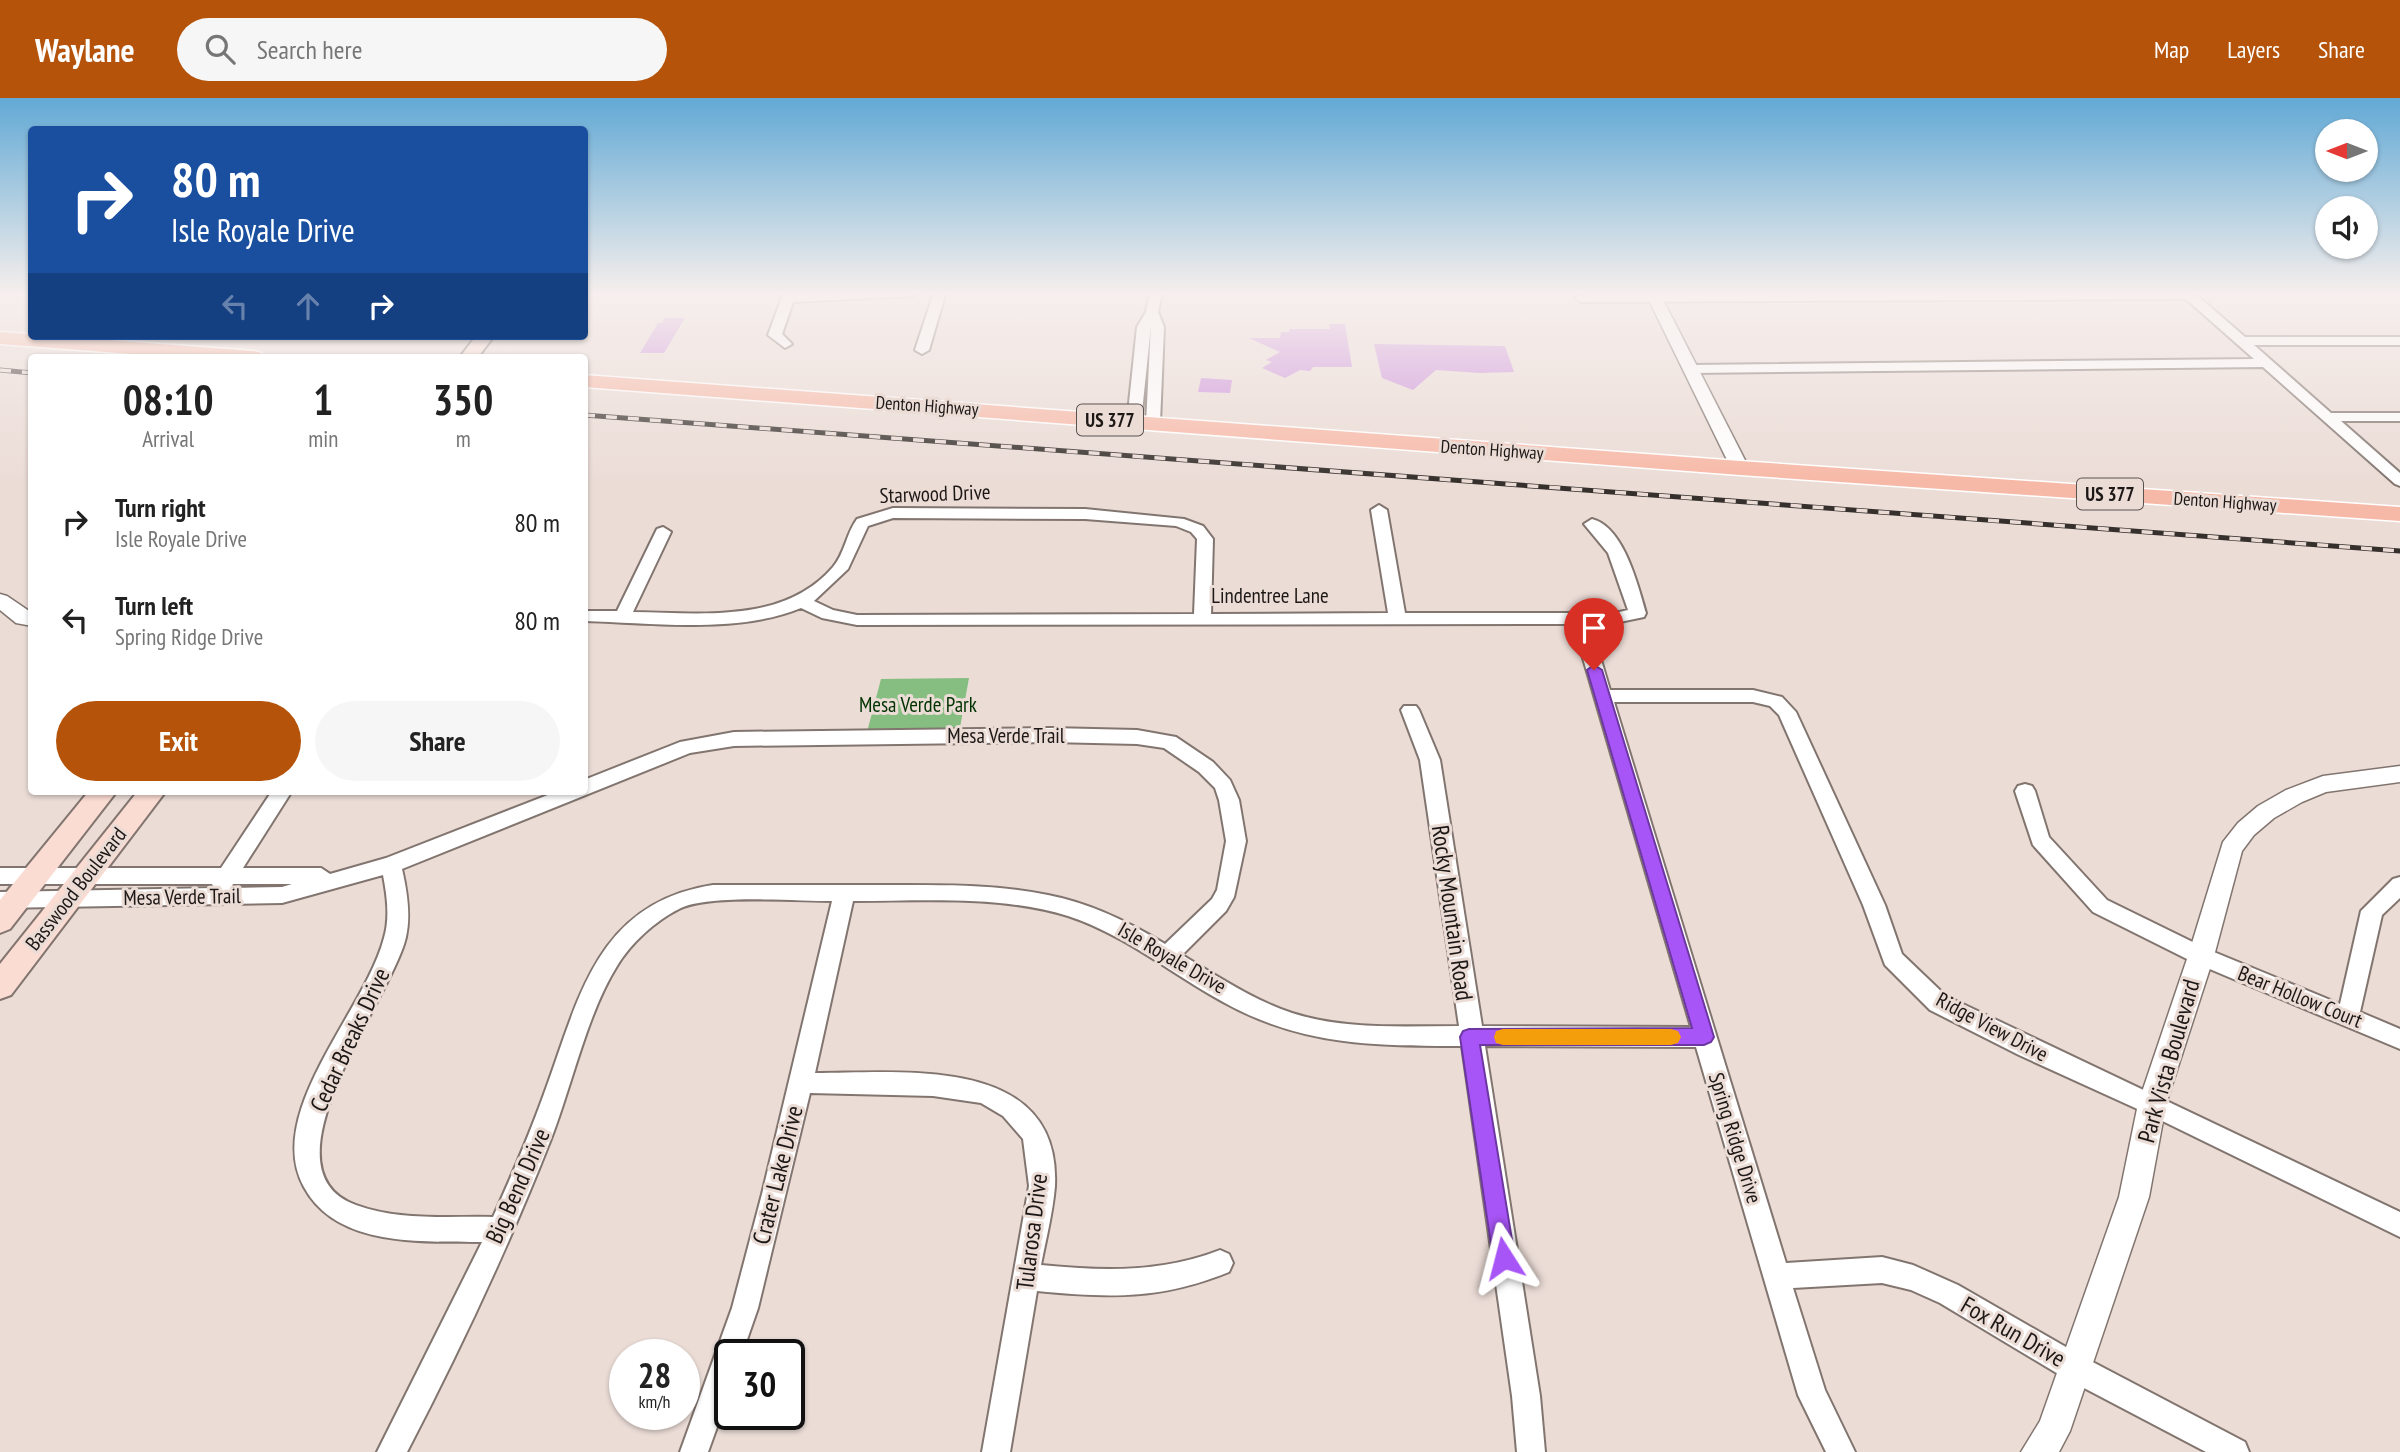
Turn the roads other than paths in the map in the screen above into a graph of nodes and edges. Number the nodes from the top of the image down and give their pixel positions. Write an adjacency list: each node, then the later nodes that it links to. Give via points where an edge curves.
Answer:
1 (1141, 355): 5 (street)
2 (1156, 355): 6 (street)
3 (1684, 355): 8 (street)
4 (2258, 355): 7 (street)
5 (1140, 361): 6 (street); 12 (street)
6 (1156, 361): 12 (street)
7 (2267, 363): 8 (street); 11 (street)
8 (1691, 369): 13 (street)
9 (588, 381): 12 (main road, Denton Highway / US 377)
10 (2400, 417): 11 (street)
11 (2328, 418): 14 (street)
12 (1144, 423): 13 (main road, Denton Highway / US 377)
13 (1740, 468): 16 (main road, Denton Highway / US 377)
14 (2400, 481)
15 (1380, 510): 26 (street)
16 (2400, 514)
17 (1592, 524): 23 (street, Lindentree Lane, via 1606,534 1616,550 1638,613)
18 (663, 532): 21 (street)
19 (0, 600): 24 (street)
20 (802, 602): 21 (street, Starwood Drive, via 763,614); 25 (street, Lindentree Lane, via 857,620); 25 (street, Starwood Drive, via 836,573 847,558 856,527 872,516 1085,514 1178,522 1197,529 1205,539)
21 (623, 616): 22 (street, Starwood Drive)
22 (588, 617)
23 (1580, 618): 26 (street, Lindentree Lane); 27 (street, Spring Ridge Drive)
24 (28, 619)
25 (1202, 619): 26 (street, Lindentree Lane)
26 (1397, 619)
27 (1602, 696): 52 (street, Spring Ridge Drive); 55 (street, Ridge View Drive, via 1753,696 1776,701 1787,712 1894,959 1938,1003)
28 (1410, 710): 51 (street, Rocky Mountain Road, via 1430,760)
29 (2400, 774): 48 (street, Park Vista Boulevard, via 2323,784 2275,806 2246,829 2231,848)
30 (588, 786): 47 (street, Mesa Verde Trail, via 687,747 734,739 1050,735 1169,742 1223,785 1236,841 1220,905)
31 (2025, 791): 48 (street, Bear Hollow Court, via 2040,840 2100,906)
32 (101, 795): 38 (main road, Basswood Boulevard)
33 (150, 795): 42 (main road, Basswood Boulevard)
34 (279, 795): 40 (street)
35 (562, 795): 36 (street, Mesa Verde Trail)
36 (391, 865): 37 (street, Mesa Verde Trail); 57 (street, Cedar Breaks Drive, via 399,904 395,939 316,1103 307,1136 307,1166 321,1195 338,1211 362,1220)
37 (360, 874): 40 (street, Mesa Verde Trail); 44 (street, Mesa Verde Trail, via 282,895)
38 (37, 875): 39 (street, Mesa Verde Trail); 42 (street, Mesa Verde Trail); 45 (main road, Basswood Boulevard)
39 (0, 876)
40 (227, 876): 42 (street, Mesa Verde Trail); 44 (street)
41 (2400, 885): 50 (street, via 2372,911)
42 (77, 887): 44 (street, Mesa Verde Trail); 45 (street, Mesa Verde Trail); 49 (main road, Basswood Boulevard)
43 (844, 893): 46 (street, Isle Royale Drive, via 713,893 681,899); 47 (street, Isle Royale Drive, via 1041,901 1115,924); 54 (street, Crater Lake Drive)
44 (213, 896)
45 (6, 907)
46 (643, 922): 57 (street, Big Bend Drive, via 609,960)
47 (1168, 956): 51 (street, Isle Royale Drive, via 1287,1021 1368,1035)
48 (2200, 956): 50 (street, Bear Hollow Court); 55 (street, Park Vista Boulevard)
49 (0, 986)
50 (2348, 1017): 53 (street, Bear Hollow Court)
51 (1469, 1037): 52 (street, Isle Royale Drive); 65 (street, Rocky Mountain Road)
52 (1704, 1037): 59 (street, Spring Ridge Drive)
53 (2400, 1039)
54 (801, 1083): 60 (street, Tularosa Drive, via 963,1089 997,1097 1014,1110 1030,1129 1041,1163 1042,1186); 63 (street, Crater Lake Drive, via 745,1308)
55 (2152, 1104): 56 (street, Ridge View Drive); 61 (street, Park Vista Boulevard, via 2134,1197)
56 (2400, 1225)
57 (499, 1230): 62 (street, Big Bend Drive)
58 (1220, 1263): 60 (street, via 1168,1282 1094,1283)
59 (1776, 1276): 61 (street, Fox Run Drive, via 1882,1270 1913,1278 1949,1294); 66 (street, Spring Ridge Drive, via 1812,1395)
60 (1027, 1277): 64 (street, Tularosa Drive)
61 (2074, 1368): 67 (street, Park Vista Boulevard, via 2053,1431); 68 (street, Fox Run Drive)
62 (391, 1452)
63 (694, 1452)
64 (996, 1452)
65 (1531, 1452)
66 (1841, 1452)
67 (2038, 1452)
68 (2235, 1452)

